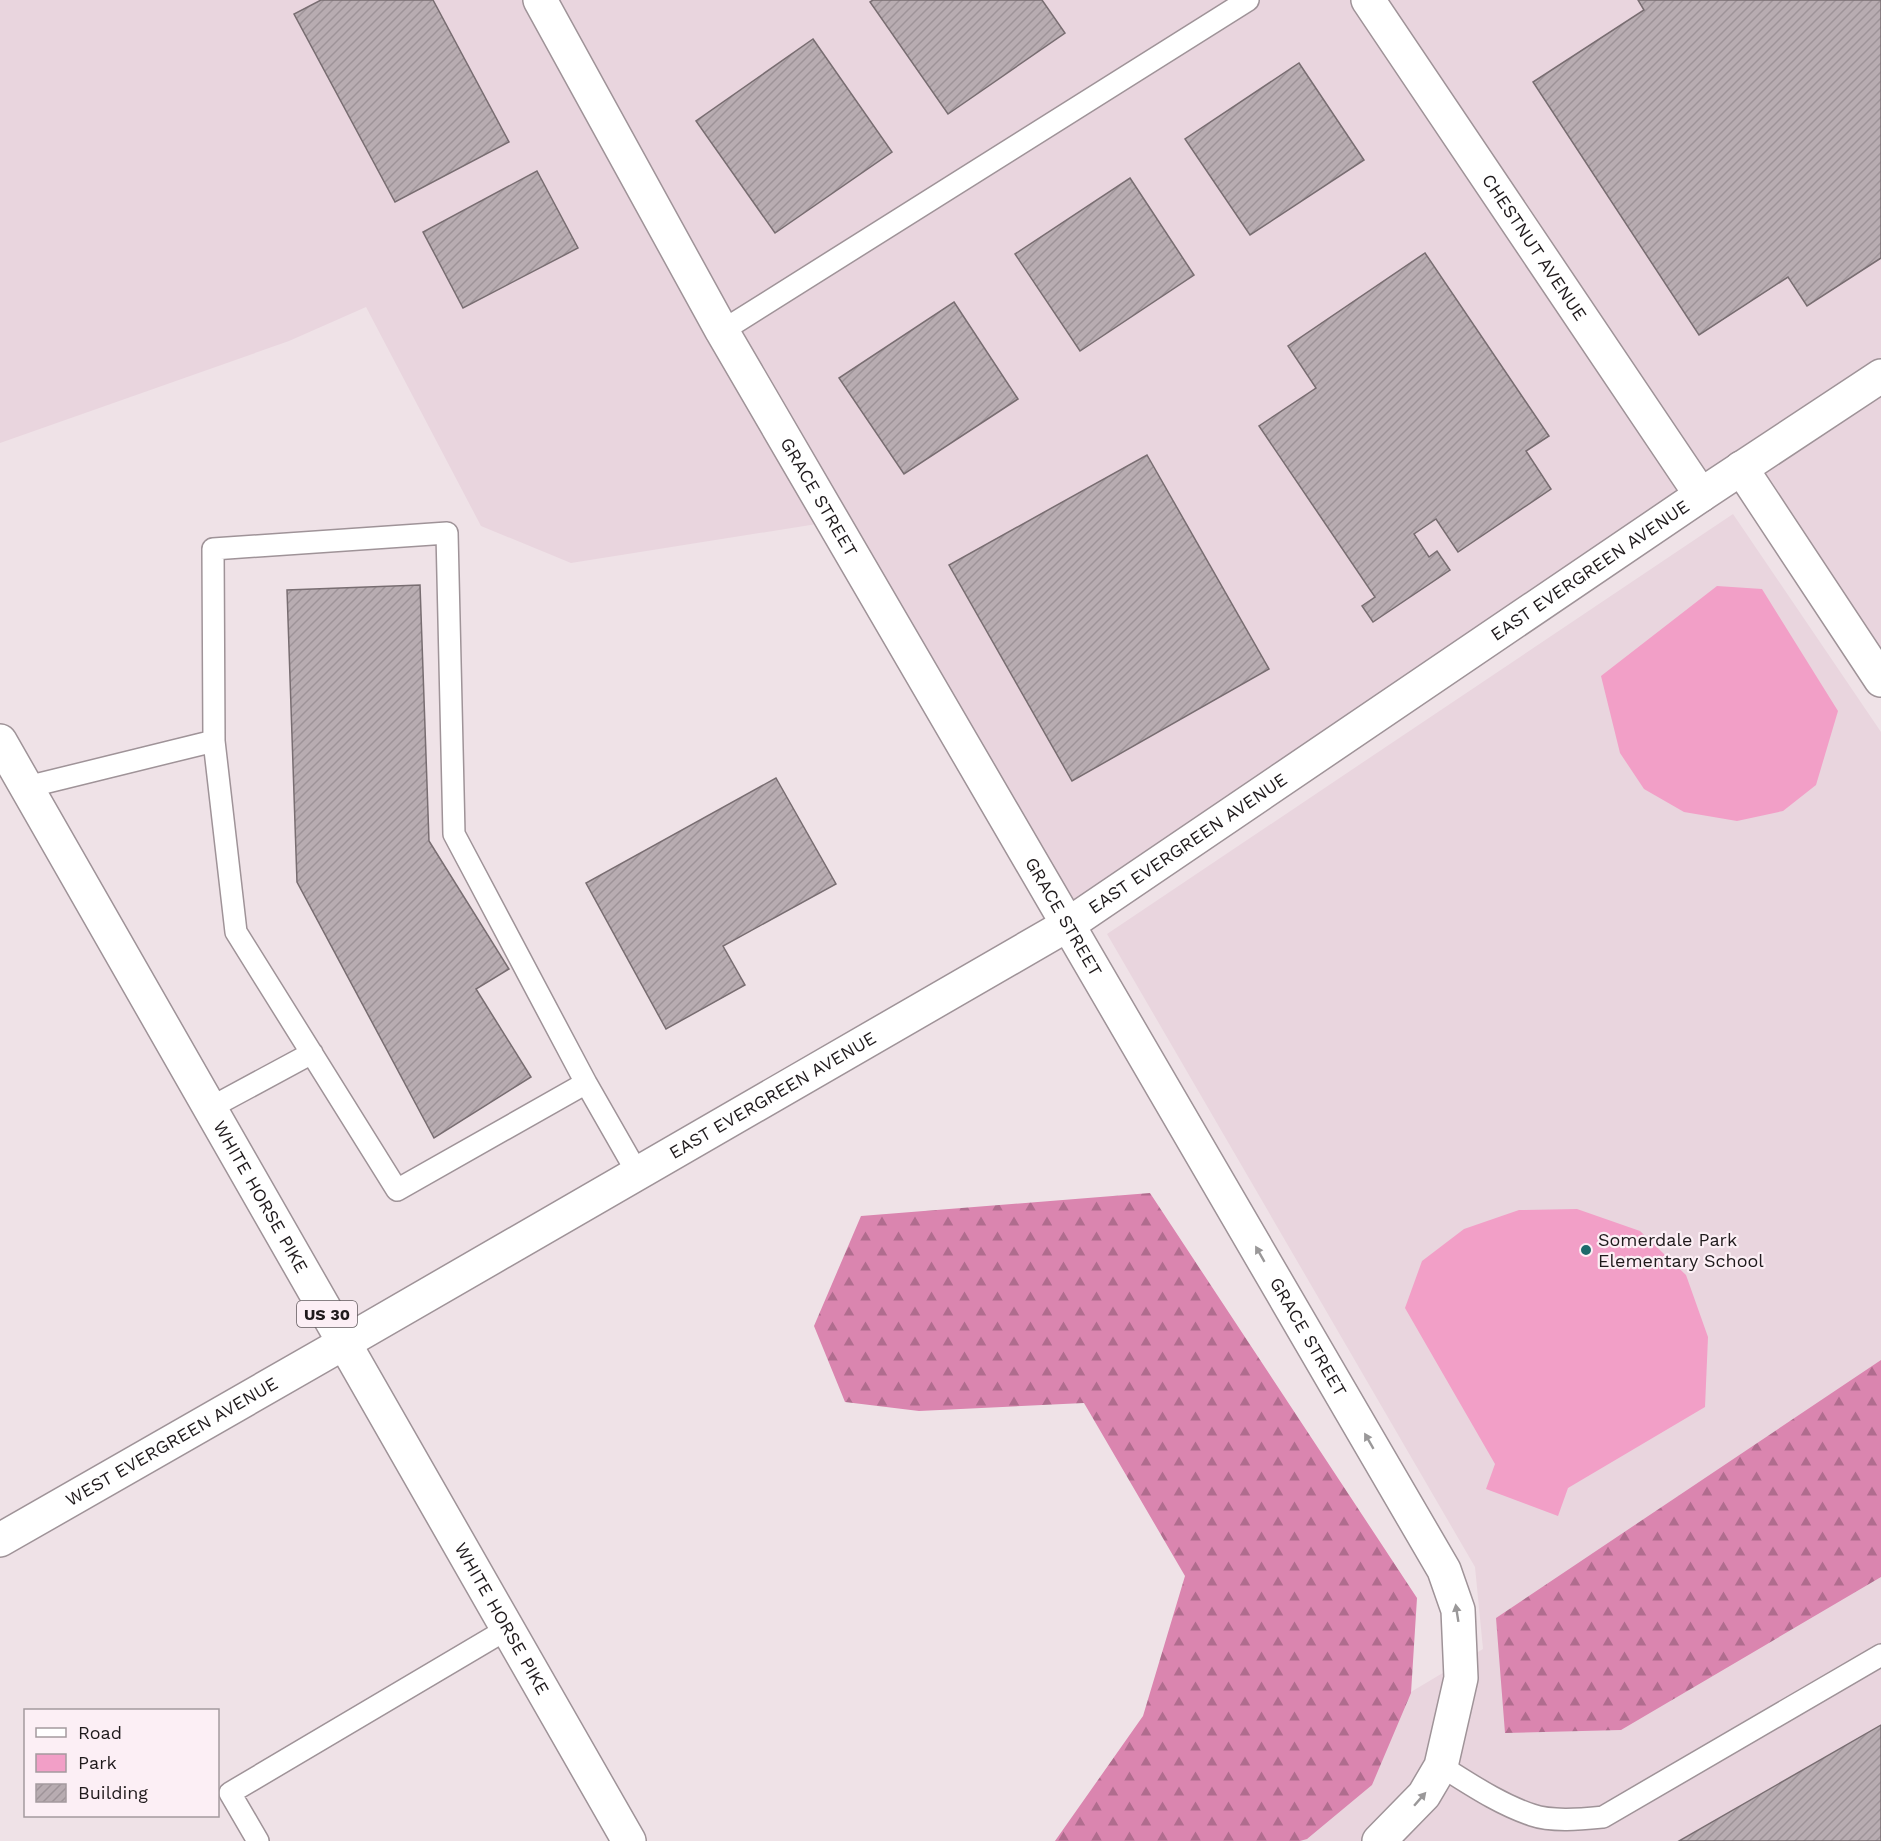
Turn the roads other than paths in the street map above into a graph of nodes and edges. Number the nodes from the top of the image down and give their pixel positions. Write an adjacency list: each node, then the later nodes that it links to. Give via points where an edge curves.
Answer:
1 (540, 0): 4 (main road, GRACE STREET)
2 (1248, 0): 4 (lane)
3 (1368, 0): 7 (main road, CHESTNUT AVENUE)
4 (722, 331): 12 (main road, GRACE STREET)
5 (1881, 376): 6 (main road, EAST EVERGREEN AVENUE)
6 (1741, 468): 7 (main road, EAST EVERGREEN AVENUE); 8 (main road)
7 (1701, 495): 12 (main road, EAST EVERGREEN AVENUE)
8 (1881, 680)
9 (0, 741): 11 (main road, WHITE HORSE PIKE / US 30)
10 (214, 741): 11 (lane); 13 (lane, via 236,932); 14 (lane, via 213,549 447,533 454,834)
11 (27, 787): 15 (main road, WHITE HORSE PIKE / US 30)
12 (1069, 924): 16 (main road, EAST EVERGREEN AVENUE); 21 (main road, GRACE STREET, one-way to 12, via 1461,1678 1458,1610 1444,1570)
13 (312, 1053): 14 (lane, via 397,1190); 15 (lane)
14 (586, 1083): 16 (lane)
15 (210, 1108): 17 (main road, WHITE HORSE PIKE / US 30)
16 (638, 1174): 17 (main road, EAST EVERGREEN AVENUE)
17 (344, 1343): 18 (main road, WEST EVERGREEN AVENUE); 19 (main road, WHITE HORSE PIKE / US 30)
18 (0, 1540)
19 (507, 1629): 22 (lane, via 230,1793); 23 (main road, WHITE HORSE PIKE / US 30)
20 (1881, 1655): 21 (lane, via 1603,1817 1578,1820 1534,1816 1485,1794)
21 (1441, 1766): 24 (main road, GRACE STREET, one-way to 21, via 1424,1795)
22 (258, 1841)
23 (628, 1841)
24 (1379, 1841)

